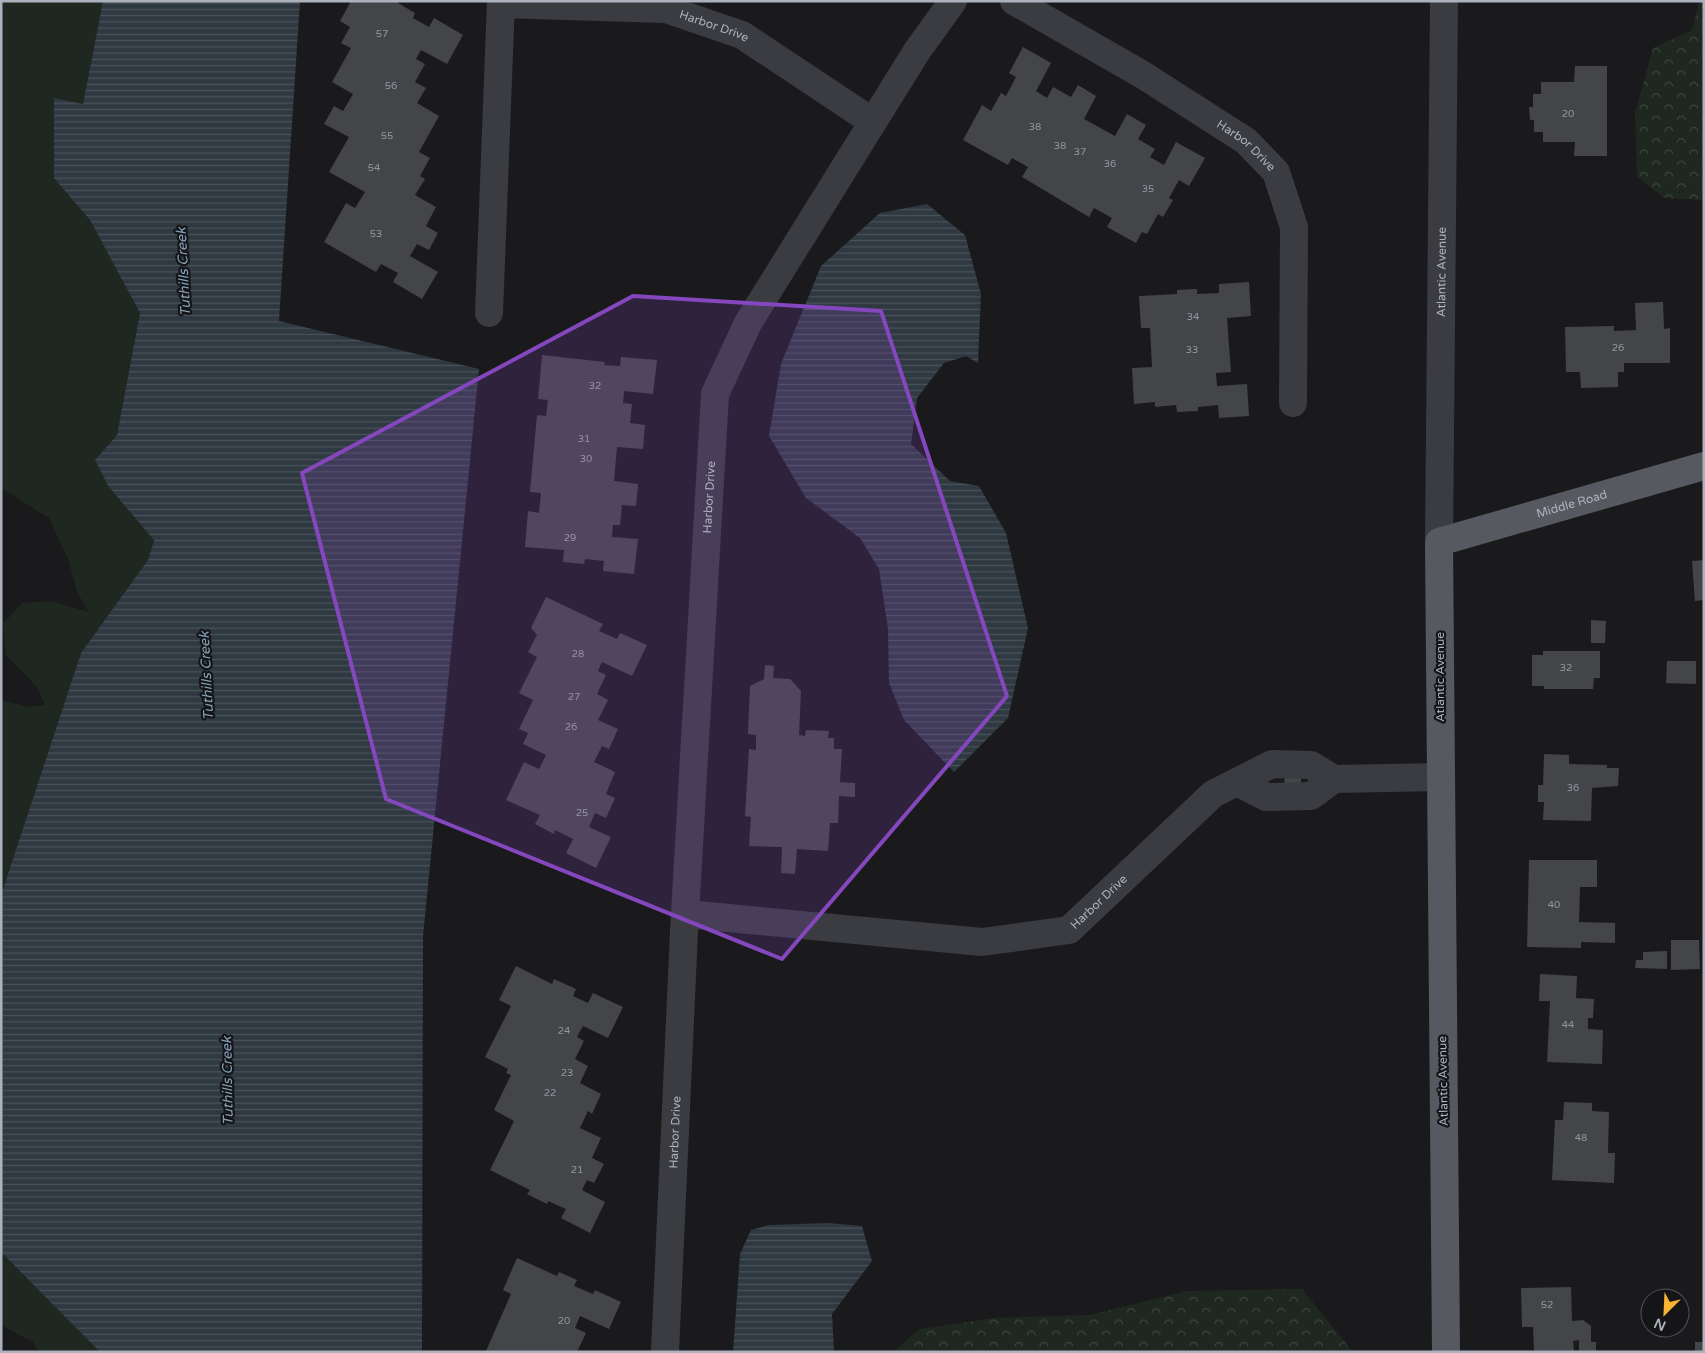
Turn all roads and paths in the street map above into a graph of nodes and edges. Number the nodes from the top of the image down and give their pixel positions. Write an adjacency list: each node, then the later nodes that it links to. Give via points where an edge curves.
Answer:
1 (952, 1): 5 (street, Harbor Drive)
2 (1014, 1): 7 (street, Harbor Drive, via 1143,75 1246,141 1276,172 1294,227)
3 (1444, 1): 9 (street, Atlantic Avenue)
4 (501, 2): 5 (street, Harbor Drive, via 666,9 742,35); 6 (street, Harbor Drive)
5 (873, 122): 11 (street, Harbor Drive, via 748,323 715,394)
6 (489, 313)
7 (1293, 403)
8 (1704, 466): 9 (main road, Middle Road)
9 (1439, 542): 10 (main road, Atlantic Avenue)
10 (1440, 777): 11 (street, Harbor Drive, via 1334,779 1310,765 1272,764 1212,794 1069,930 982,942); 13 (main road, Atlantic Avenue)
11 (686, 914): 12 (street, Harbor Drive)
12 (665, 1352)
13 (1446, 1352)

